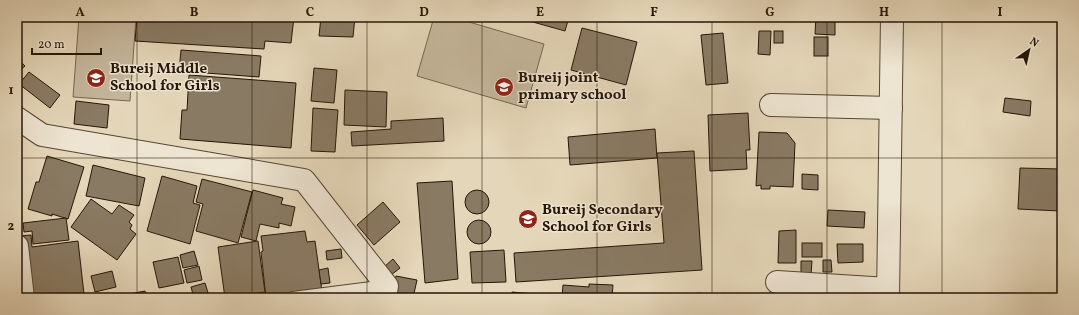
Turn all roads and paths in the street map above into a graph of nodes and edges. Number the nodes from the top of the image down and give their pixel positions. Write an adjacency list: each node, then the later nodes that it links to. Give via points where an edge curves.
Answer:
1 (892, 17): 3 (street)
2 (771, 105): 3 (street)
3 (891, 108): 8 (street)
4 (17, 118): 7 (street, via 42,135 304,180)
5 (17, 246): 9 (street)
6 (777, 282): 8 (street)
7 (386, 292): 10 (lane)
8 (888, 293)
9 (23, 298)
10 (293, 298)

